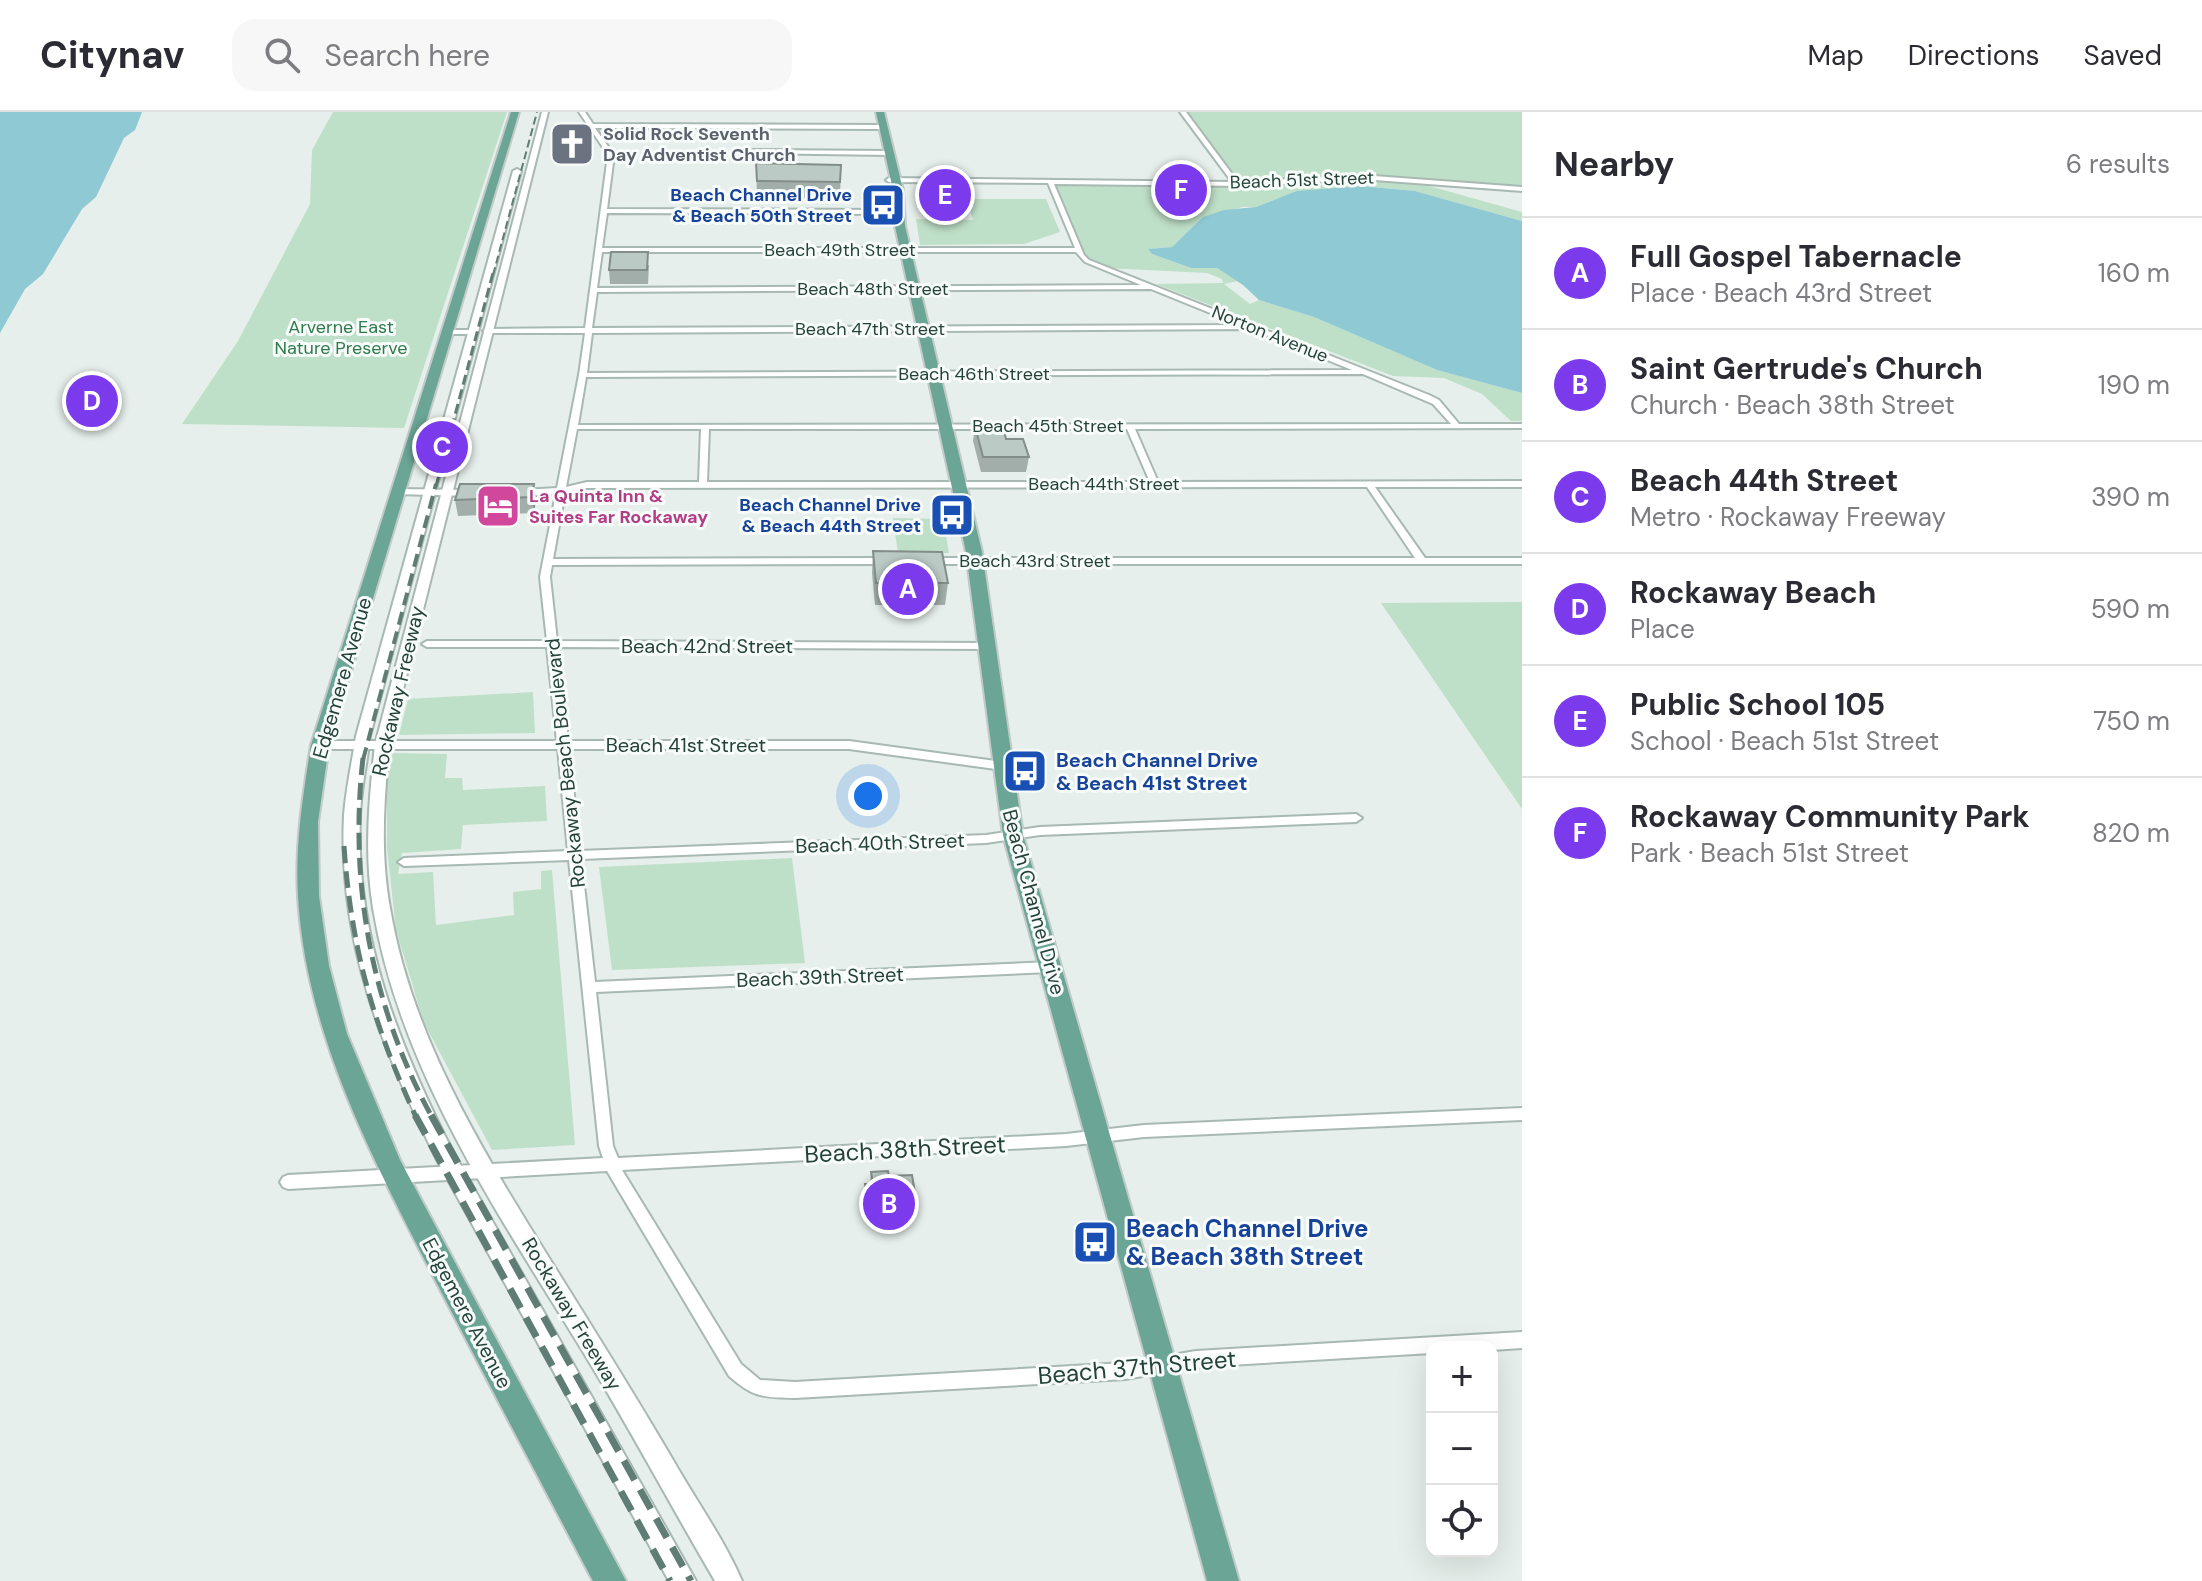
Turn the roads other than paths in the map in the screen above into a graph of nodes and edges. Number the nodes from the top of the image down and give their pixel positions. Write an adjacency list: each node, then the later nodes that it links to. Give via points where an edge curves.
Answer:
1 (515, 112): 30 (main road, Edgemere Avenue)
2 (535, 112): 8 (street)
3 (545, 112): 29 (street, Rockaway Freeway)
4 (582, 112): 9 (street, Rockaway Beach Boulevard)
5 (873, 112): 10 (main road, Beach Channel Drive)
6 (880, 112): 10 (main road, Beach Channel Drive)
7 (1183, 112): 16 (street)
8 (530, 123)
9 (593, 126): 10 (street); 18 (street, Rockaway Beach Boulevard, via 611,153)
10 (880, 127): 12 (main road, Beach Channel Drive)
11 (753, 152): 12 (street)
12 (886, 153): 14 (main road, Beach Channel Drive)
13 (518, 166): 31 (street, Rockaway Freeway)
14 (892, 180): 15 (street, Beach 51st Street); 19 (main road, Beach Channel Drive)
15 (1050, 181): 16 (street, Beach 51st Street); 22 (street)
16 (1236, 183): 17 (street, Beach 51st Street, via 1361,177)
17 (1522, 189)
18 (605, 211): 19 (street); 20 (street, Rockaway Beach Boulevard)
19 (898, 212): 21 (main road, Beach Channel Drive)
20 (600, 250): 21 (street, Beach 49th Street); 25 (street, Rockaway Beach Boulevard)
21 (905, 250): 22 (street, Beach 49th Street); 24 (main road, Beach Channel Drive)
22 (1079, 250): 23 (street, Norton Avenue, via 1090,262)
23 (1152, 287): 24 (street, Beach 48th Street); 26 (street, Norton Avenue)
24 (914, 289): 25 (street, Beach 48th Street); 27 (main road, Beach Channel Drive)
25 (594, 290): 28 (street, Rockaway Beach Boulevard)
26 (1252, 327): 27 (street, Beach 47th Street); 32 (street, Norton Avenue)
27 (923, 329): 28 (street, Beach 47th Street); 33 (main road, Beach Channel Drive)
28 (589, 330): 29 (street, Beach 47th Street); 34 (street, Rockaway Beach Boulevard)
29 (487, 331): 49 (street, Rockaway Freeway)
30 (448, 332): 31 (street); 47 (main road, Edgemere Avenue)
31 (473, 332): 48 (street, Rockaway Freeway)
32 (1365, 372): 33 (street, Beach 46th Street); 38 (street, Norton Avenue, via 1434,401)
33 (933, 374): 34 (street, Beach 46th Street); 36 (main road, Beach Channel Drive)
34 (583, 375): 40 (street, Rockaway Beach Boulevard)
35 (705, 426): 36 (street, Beach 45th Street); 40 (street, Beach 45th Street); 41 (street)
36 (945, 426): 37 (street, Beach 45th Street); 42 (main road, Beach Channel Drive)
37 (1130, 426): 38 (street, Beach 45th Street); 43 (street)
38 (1457, 426): 39 (street, Beach 45th Street)
39 (1522, 426)
40 (574, 427): 46 (street, Rockaway Beach Boulevard)
41 (703, 484): 42 (street, Beach 44th Street); 46 (street, Beach 44th Street)
42 (959, 484): 43 (street, Beach 44th Street); 54 (main road, Beach Channel Drive)
43 (1155, 484): 44 (street, Beach 44th Street)
44 (1369, 484): 45 (street, Beach 44th Street); 55 (street)
45 (1522, 484)
46 (561, 489): 51 (street, Beach 44th Street); 57 (street, Rockaway Beach Boulevard)
47 (398, 492): 48 (street); 62 (main road, Edgemere Avenue)
48 (429, 492): 49 (street); 61 (street, Rockaway Freeway)
49 (446, 492): 50 (street); 63 (street, Rockaway Freeway)
50 (480, 493)
51 (508, 493)
52 (900, 561): 57 (street)
53 (916, 561): 54 (street, Beach 43rd Street)
54 (976, 561): 55 (street, Beach 43rd Street); 60 (main road, Beach Channel Drive)
55 (1422, 561): 56 (street, Beach 43rd Street)
56 (1522, 561)
57 (548, 562): 59 (street, Rockaway Beach Boulevard, via 545,582)
58 (427, 644): 59 (street, Beach 42nd Street)
59 (553, 645): 60 (street, Beach 42nd Street); 64 (street, Rockaway Beach Boulevard)
60 (988, 646): 65 (main road, Beach Channel Drive)
61 (361, 744): 62 (street, Beach 41st Street); 63 (street, Beach 41st Street); 76 (street, Rockaway Freeway, via 350,853 362,949 396,1057)
62 (320, 745): 77 (main road, Edgemere Avenue, via 308,859 317,961 346,1071)
63 (382, 745): 64 (street, Beach 41st Street); 75 (street, Rockaway Freeway, via 374,840 391,954 431,1066)
64 (563, 745): 65 (street, Beach 41st Street, via 858,745); 68 (street, Rockaway Beach Boulevard)
65 (1003, 766): 67 (main road, Beach Channel Drive)
66 (1356, 818): 67 (street, Beach 40th Street)
67 (1013, 835): 68 (street, Beach 40th Street); 70 (main road, Beach Channel Drive)
68 (575, 855): 69 (street, Beach 40th Street); 71 (street, Rockaway Beach Boulevard)
69 (404, 862)
70 (1051, 967): 71 (street, Beach 39th Street); 73 (main road, Beach Channel Drive)
71 (589, 987): 74 (street, Rockaway Beach Boulevard)
72 (1522, 1114): 73 (street, Beach 38th Street)
73 (1099, 1137): 74 (street, Beach 38th Street); 80 (main road, Beach Channel Drive)
74 (611, 1164): 75 (street, Beach 38th Street); 81 (street, Rockaway Beach Boulevard, via 719,1348)
75 (483, 1171): 76 (street, Beach 38th Street); 84 (street, Rockaway Freeway, via 595,1349)
76 (454, 1172): 77 (street, Beach 38th Street); 83 (street, Rockaway Freeway)
77 (394, 1176): 78 (street, Beach 38th Street); 82 (main road, Edgemere Avenue)
78 (288, 1182)
79 (1522, 1340): 80 (street, Beach 37th Street)
80 (1162, 1363): 81 (street, Beach 37th Street, via 1125,1371 811,1390); 85 (main road, Beach Channel Drive)
81 (752, 1385)
82 (610, 1581)
83 (683, 1581)
84 (729, 1581)
85 (1223, 1581)

